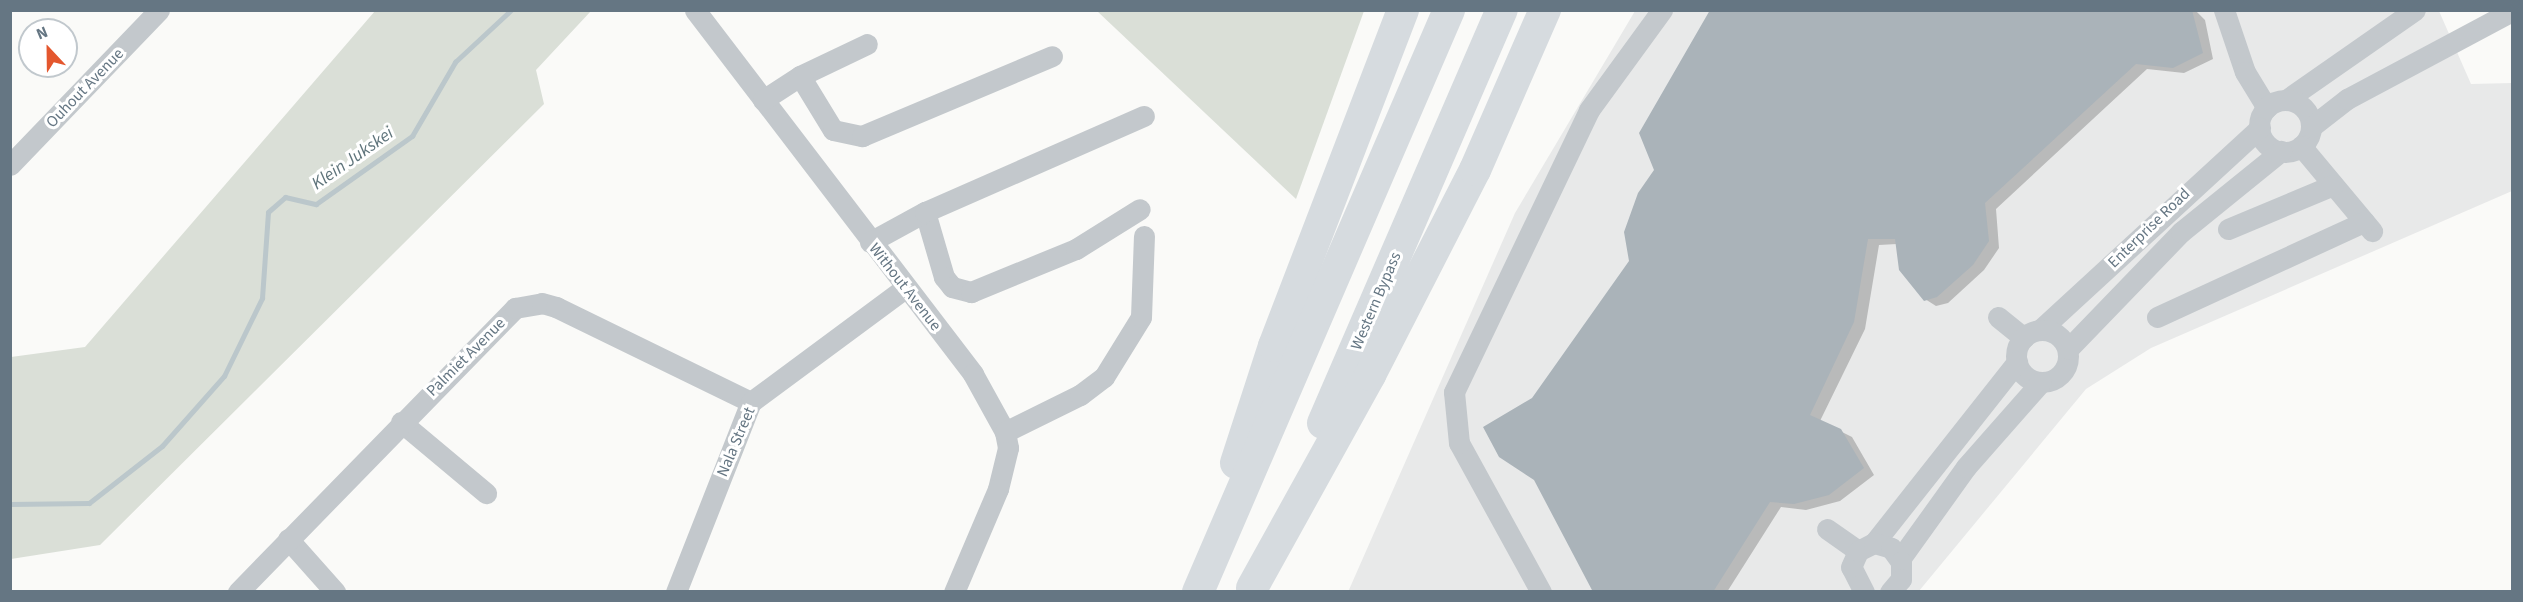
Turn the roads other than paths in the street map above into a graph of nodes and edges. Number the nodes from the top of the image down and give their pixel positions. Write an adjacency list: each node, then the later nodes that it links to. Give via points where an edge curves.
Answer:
1 (159, 10): 20 (street, Ouhout Avenue)
2 (695, 10): 14 (street, Without Avenue)
3 (1403, 10): 41 (highway, via 1253,405)
4 (1449, 10): 41 (highway)
5 (1502, 10): 44 (highway, Western Bypass)
6 (1545, 10): 44 (highway, via 1449,222)
7 (1662, 10): 50 (street, via 1589,110 1454,392 1459,443)
8 (2224, 10): 15 (street, via 2245,72)
9 (2415, 10): 15 (street)
10 (2512, 11): 17 (street, via 2347,99)
11 (867, 44): 13 (street)
12 (1052, 56): 13 (street, via 852,138 826,122)
13 (800, 76): 14 (street)
14 (763, 100): 26 (street, Without Avenue)
15 (2277, 104): 17 (street, via 2306,111); 18 (street)
16 (1144, 116): 23 (street)
17 (2311, 127): 19 (street)
18 (2260, 128): 19 (street, via 2268,146); 30 (street, Enterprise Road)
19 (2291, 149): 21 (street); 31 (street, Enterprise Road, via 2181,232)
20 (10, 165)
21 (2333, 186): 24 (street); 29 (street, via 2368,227)
22 (1140, 208): 23 (street, via 1076,249 971,292 952,287 944,277)
23 (925, 212): 26 (street)
24 (2228, 229)
25 (1144, 236): 36 (street, via 1141,317 1104,377 1080,395)
26 (870, 242): 27 (street, Without Avenue)
27 (905, 288): 34 (street, Nala Street); 36 (street, Without Avenue, via 973,374)
28 (1998, 317): 30 (street)
29 (2157, 317)
30 (2032, 334): 31 (street, via 2057,334); 32 (street)
31 (2068, 349): 33 (street, via 2062,373)
32 (2017, 362): 33 (street, via 2026,376); 40 (street)
33 (2041, 382): 42 (street, via 1966,467)
34 (751, 402): 35 (street, Palmiet Avenue, via 542,303 515,308); 47 (street, Nala Street)
35 (401, 422): 37 (street); 39 (street, Palmiet Avenue)
36 (1005, 432): 48 (street, Without Avenue, via 1008,448 998,489)
37 (486, 493)
38 (1827, 529): 40 (street)
39 (288, 539): 45 (street, Palmiet Avenue); 46 (street)
40 (1866, 547): 42 (street, via 1891,548); 43 (street)
41 (1217, 549): 49 (highway)
42 (1900, 559): 51 (street, via 1901,579)
43 (1853, 587)
44 (1251, 590)
45 (238, 591)
46 (335, 591)
47 (676, 591)
48 (954, 591)
49 (1198, 591)
50 (1540, 591)
51 (1890, 591)

